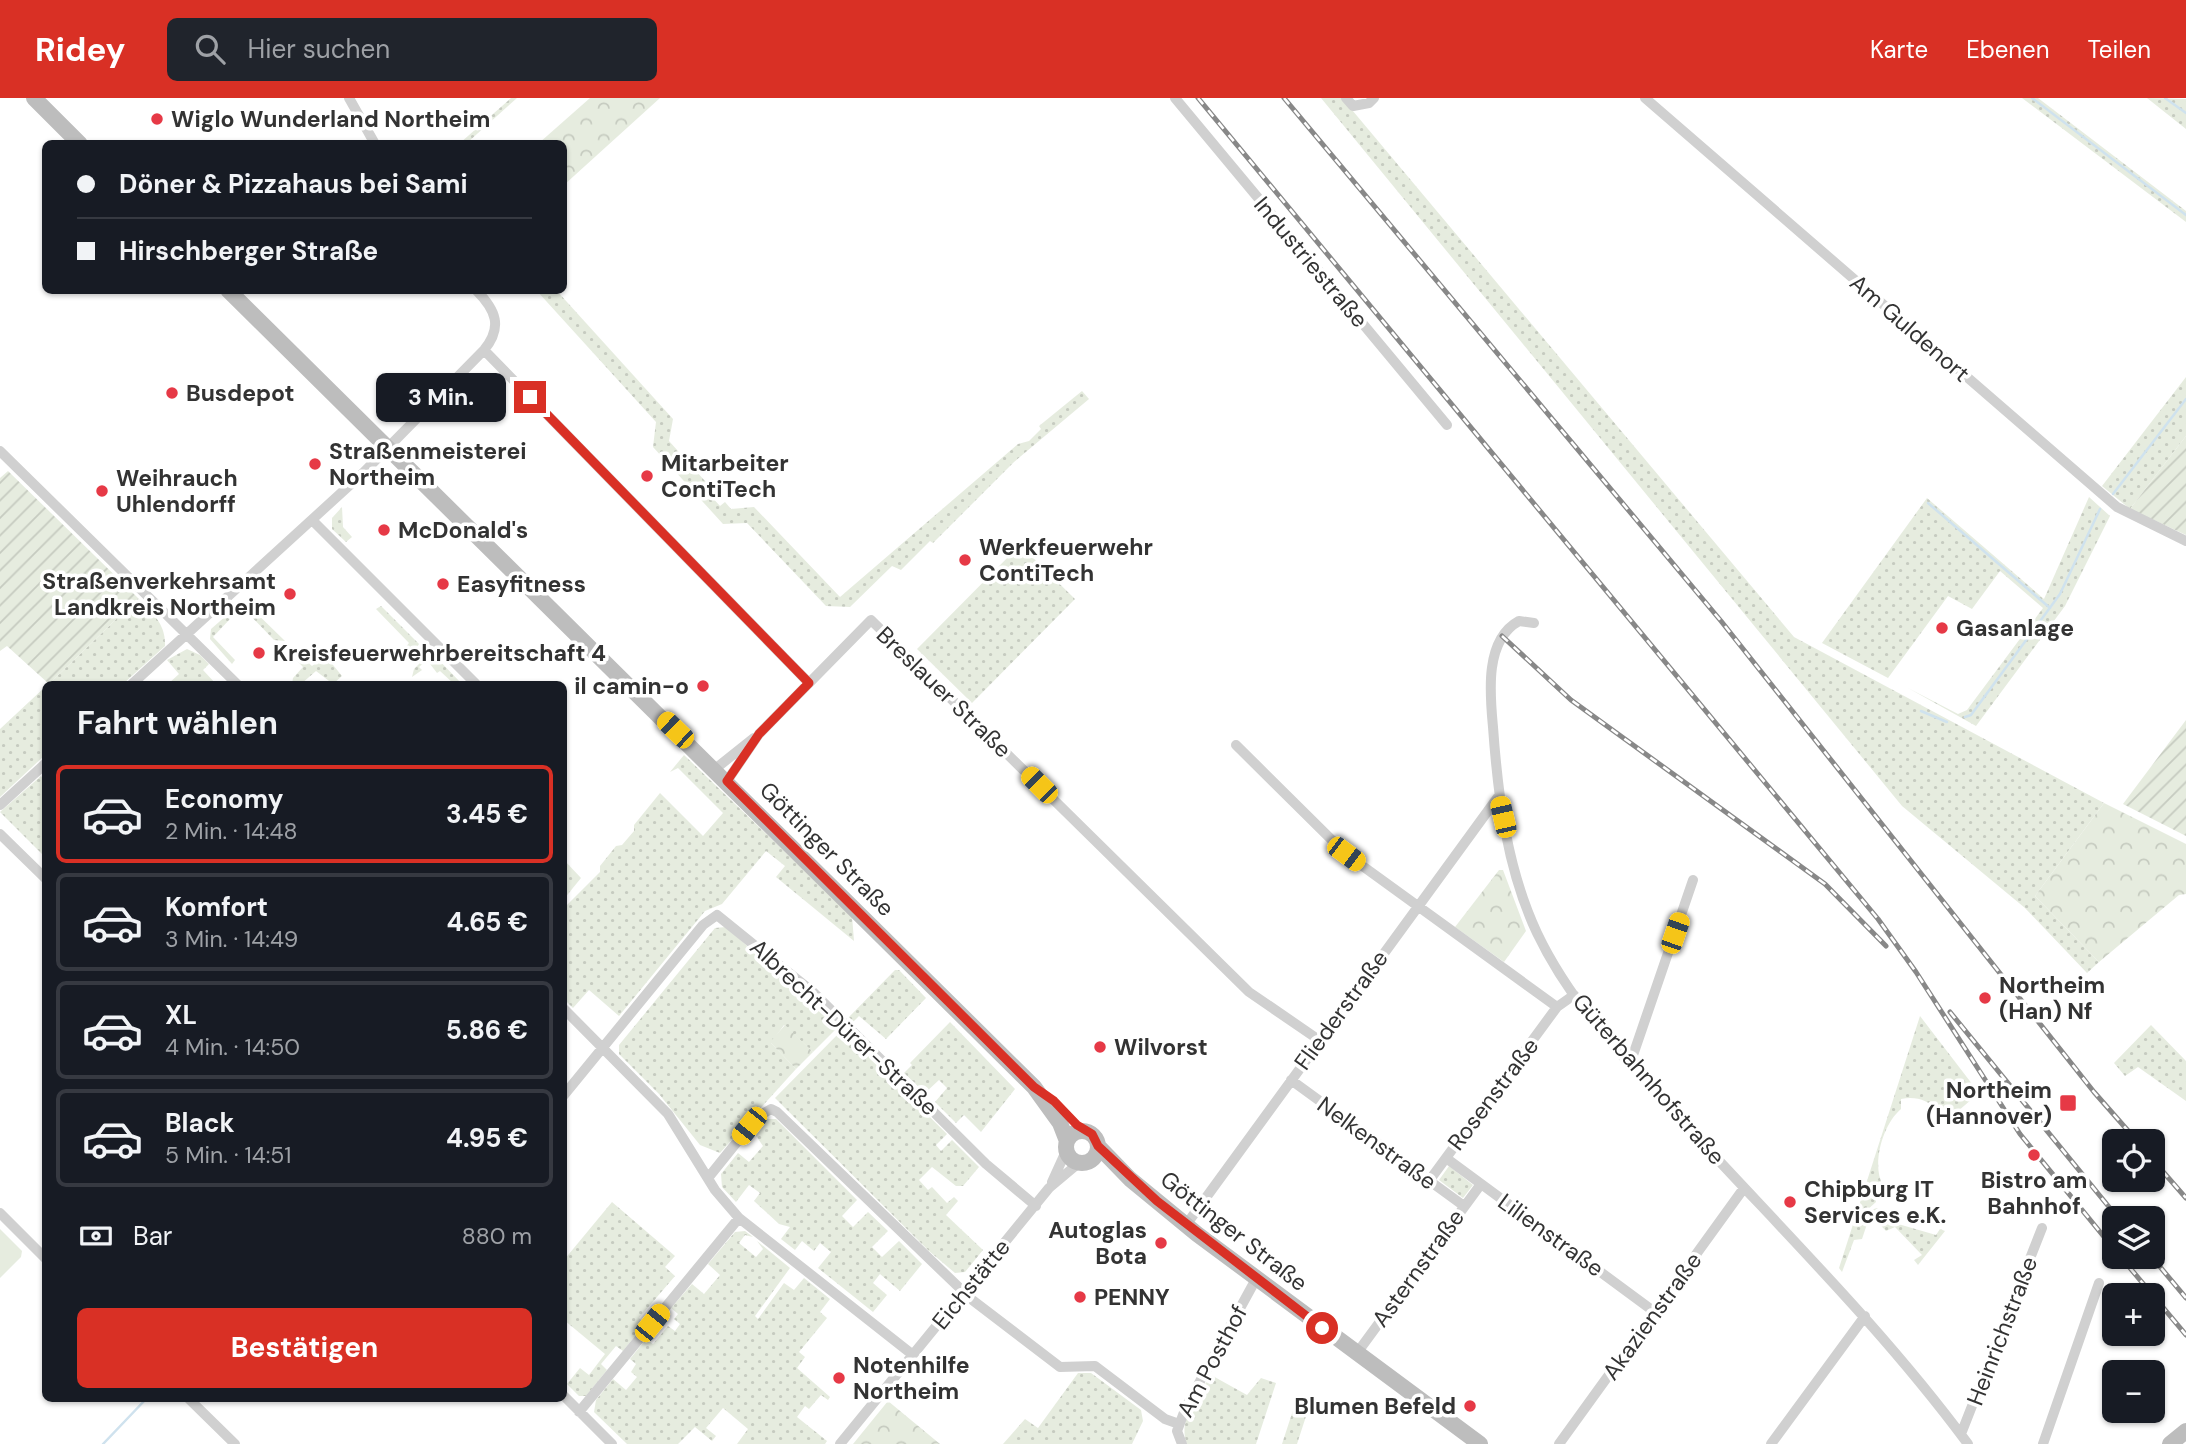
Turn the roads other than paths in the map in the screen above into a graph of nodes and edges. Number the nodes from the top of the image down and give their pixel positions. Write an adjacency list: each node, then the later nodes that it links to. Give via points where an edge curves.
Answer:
1 (34, 98): 7 (main road)
2 (349, 98): 8 (street)
3 (1175, 98): 12 (street, Industriestraße)
4 (1346, 98): 5 (street, via 1353,106)
5 (1374, 98)
6 (1644, 98): 16 (street, Am Guldenort, via 2117,507)
7 (76, 140)
8 (373, 140)
9 (232, 294): 13 (main road, Göttinger Straße)
10 (480, 294): 11 (street, via 496,321 496,331)
11 (484, 351): 13 (street); 22 (street)
12 (1447, 425)
13 (388, 447): 15 (street); 26 (main road, Göttinger Straße)
14 (0, 451): 18 (street)
15 (312, 520): 18 (street); 21 (street)
16 (2186, 541)
17 (1534, 623): 28 (street, Güterbahnhofstraße, via 1519,621 1510,628 1490,670)
18 (187, 634): 19 (street); 20 (street)
19 (135, 681)
20 (234, 681)
21 (473, 681)
22 (809, 683): 23 (street, Breslauer Straße); 37 (street, Breslauer Straße, via 871,620 1250,992)
23 (759, 734): 26 (street, Breslauer Straße); 27 (street, Breslauer Straße)
24 (1236, 745): 33 (street, via 1346,854)
25 (42, 767): 29 (street)
26 (715, 769): 27 (main road, Göttinger Straße)
27 (727, 781): 41 (main road, Göttinger Straße)
28 (1498, 797): 33 (street, Fliederstraße); 34 (street, Güterbahnhofstraße, via 1514,866 1536,930)
29 (0, 805)
30 (0, 834): 31 (street)
31 (42, 875)
32 (1693, 880): 39 (street)
33 (1417, 907): 35 (street); 37 (street, Fliederstraße)
34 (1574, 995): 35 (street, Rosenstraße); 39 (street, Güterbahnhofstraße)
35 (1557, 1007): 46 (street, Rosenstraße)
36 (567, 1012): 38 (street)
37 (1319, 1040): 40 (street, Fliederstraße)
38 (603, 1047): 42 (street); 47 (street, via 668,1114); 52 (street, Albrecht-Dürer-Straße, via 706,921 721,916 814,993 986,1164)
39 (1630, 1064): 51 (street, Güterbahnhofstraße)
40 (1291, 1080): 48 (street, Nelkenstraße); 56 (street, Fliederstraße)
41 (1034, 1087): 43 (main road, Göttinger Straße); 44 (main road, Göttinger Straße, via 1060,1123)
42 (567, 1091)
43 (1086, 1131): 44 (main road, via 1075,1133); 45 (main road, Göttinger Straße, via 1093,1135)
44 (1067, 1145): 45 (main road, Göttinger Straße, via 1073,1159); 50 (street, Eichstätte)
45 (1089, 1156): 50 (street, Eichstätte); 56 (main road, Göttinger Straße, via 1130,1179)
46 (1446, 1157): 48 (street, Rosenstraße); 49 (street, Lilienstraße)
47 (708, 1178): 55 (street); 61 (street, via 757,1117 771,1109 778,1112)
48 (1429, 1181): 53 (street, Nelkenstraße)
49 (1481, 1184): 53 (street, Asternstraße); 62 (street, Lilienstraße)
50 (1049, 1188): 52 (street, Eichstätte)
51 (1744, 1188): 62 (street, Akazienstraße); 63 (street, Güterbahnhofstraße)
52 (1036, 1206): 61 (street, Eichstätte)
53 (1464, 1206): 64 (street, Asternstraße)
54 (0, 1213): 58 (street)
55 (739, 1218): 65 (street); 68 (street)
56 (1186, 1225): 59 (main road, Göttinger Straße)
57 (2042, 1228): 71 (street, Heinrichstraße)
58 (42, 1255)
59 (1256, 1279): 64 (main road, Göttinger Straße); 69 (street, Am Posthof)
60 (2099, 1283): 79 (street)
61 (964, 1292): 65 (street, Eichstätte); 69 (street, via 1056,1364 1065,1368 1095,1366 1165,1419)
62 (1656, 1312): 77 (street, Akazienstraße)
63 (1865, 1316): 71 (street, Güterbahnhofstraße); 78 (street)
64 (1356, 1353): 72 (main road, Göttinger Straße)
65 (913, 1355): 75 (street, Eichstätte)
66 (567, 1399): 68 (street)
67 (192, 1402): 73 (street)
68 (579, 1412): 74 (street)
69 (1179, 1424): 76 (street, Am Posthof)
70 (2186, 1431): 80 (main road)
71 (1965, 1439)
72 (1477, 1443)
73 (235, 1444)
74 (612, 1444)
75 (840, 1444)
76 (1182, 1444)
77 (1559, 1444)
78 (1771, 1444)
79 (2043, 1444)
80 (2171, 1444)

